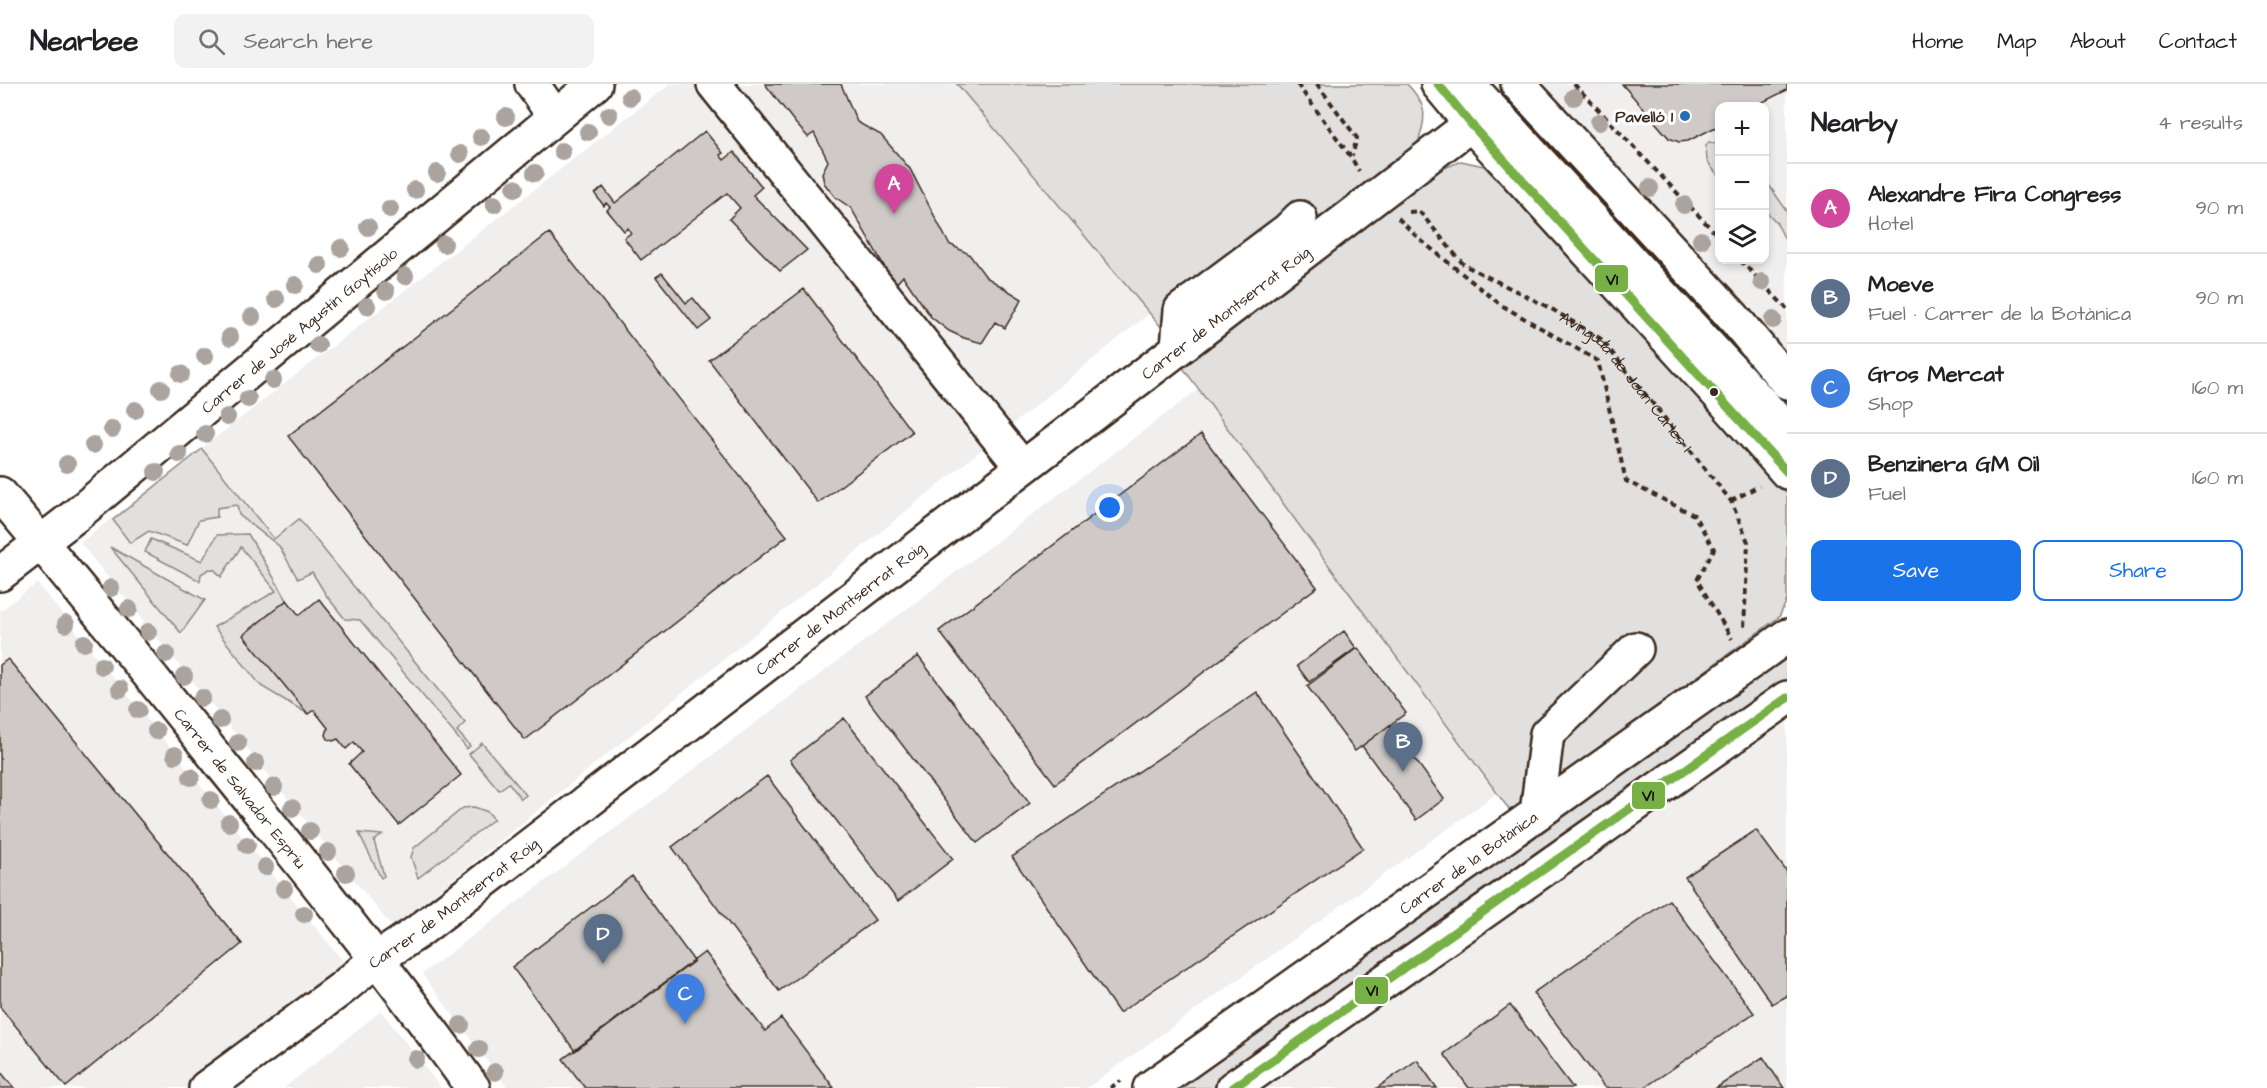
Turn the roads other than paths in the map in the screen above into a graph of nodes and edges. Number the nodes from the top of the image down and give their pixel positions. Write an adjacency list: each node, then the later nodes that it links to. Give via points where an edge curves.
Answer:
1 (532, 84): 7 (street)
2 (595, 84): 7 (street, Carrer de José Agustín Goytisolo)
3 (714, 84): 13 (street)
4 (1438, 84): 8 (street)
5 (1468, 84): 12 (street)
6 (1518, 84): 11 (street, via 1734,318)
7 (555, 117): 16 (street, Carrer de José Agustín Goytisolo)
8 (1471, 124): 10 (street, Carrer de Montserrat Roig); 14 (street, via 1720,396)
9 (1291, 216): 10 (street, via 1181,310)
10 (1178, 347): 13 (street, Carrer de Montserrat Roig)
11 (1787, 382)
12 (1787, 431)
13 (1022, 467): 22 (street, Carrer de Montserrat Roig)
14 (1773, 479)
15 (0, 494): 16 (street, Carrer de Salvador Espriu)
16 (41, 542): 17 (street, Carrer de José Agustín Goytisolo); 22 (street, Carrer de Salvador Espriu)
17 (0, 574)
18 (1787, 636): 21 (street, Carrer de la Botànica)
19 (1636, 649): 21 (street, via 1547,734)
20 (1787, 698): 26 (street)
21 (1537, 813): 25 (street, Carrer de la Botànica)
22 (377, 959): 23 (street, Carrer de Montserrat Roig); 24 (street, Carrer de Salvador Espriu)
23 (206, 1088)
24 (473, 1088)
25 (1150, 1088)
26 (1233, 1088)

